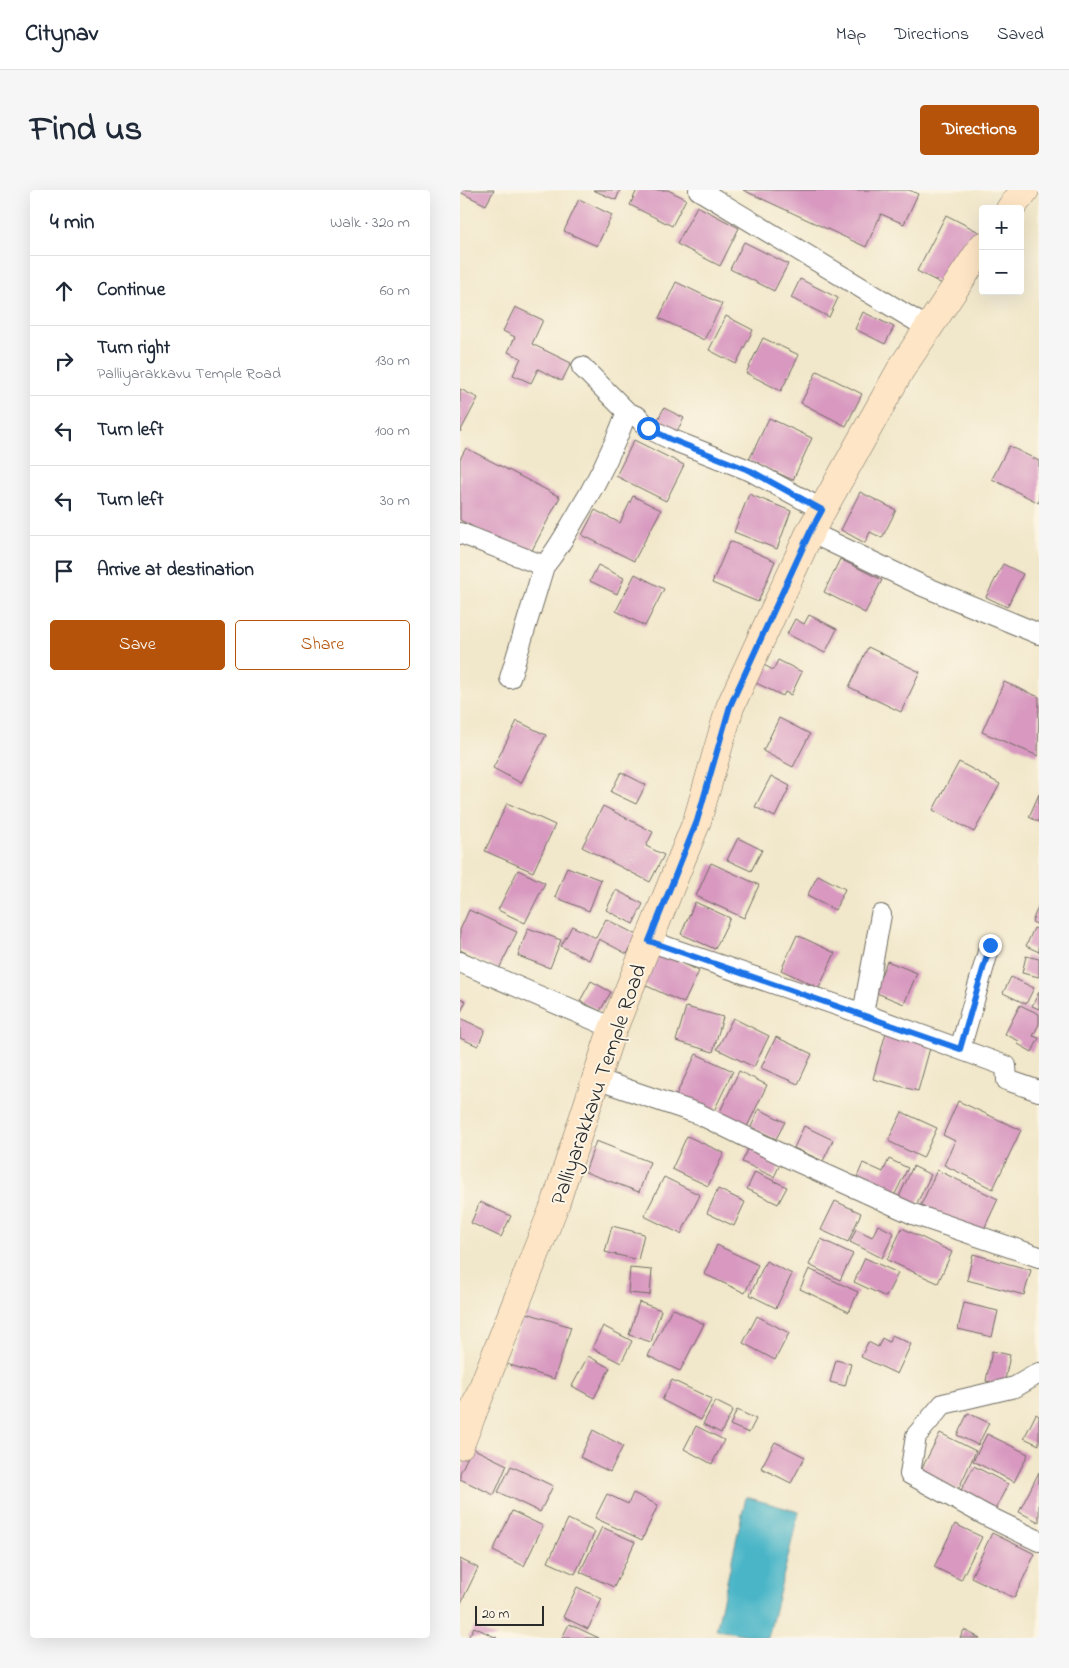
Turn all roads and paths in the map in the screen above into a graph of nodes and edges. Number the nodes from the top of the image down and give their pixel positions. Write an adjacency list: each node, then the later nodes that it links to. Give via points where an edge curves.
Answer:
1 (700, 190): 5 (street)
2 (1025, 190): 3 (street)
3 (1013, 205)
4 (980, 250): 5 (street, Palliyarakkavu Temple Road)
5 (928, 328): 8 (street, Palliyarakkavu Temple Road, via 901,369)
6 (582, 367): 7 (street)
7 (627, 412): 8 (street, via 670,439 751,471); 10 (street, via 616,442 584,505)
8 (816, 521): 11 (street, via 924,586); 14 (street, Palliyarakkavu Temple Road, via 730,706 697,821)
9 (460, 533): 10 (street)
10 (544, 566): 12 (street)
11 (1039, 634)
12 (510, 678)
13 (881, 915): 17 (street)
14 (649, 941): 17 (street); 18 (street, Palliyarakkavu Temple Road)
15 (990, 945): 19 (street)
16 (460, 962): 18 (street)
17 (863, 1014): 19 (street)
18 (613, 1028): 20 (street, Palliyarakkavu Temple Road)
19 (960, 1049): 21 (street, via 1006,1066 1007,1080)
20 (596, 1079): 22 (street, via 699,1114 913,1214); 24 (street, Palliyarakkavu Temple Road, via 556,1202)
21 (1039, 1091)
22 (1039, 1257)
23 (1039, 1373): 25 (street, via 1015,1387 943,1404 916,1436 910,1474)
24 (460, 1445)
25 (1039, 1541)

